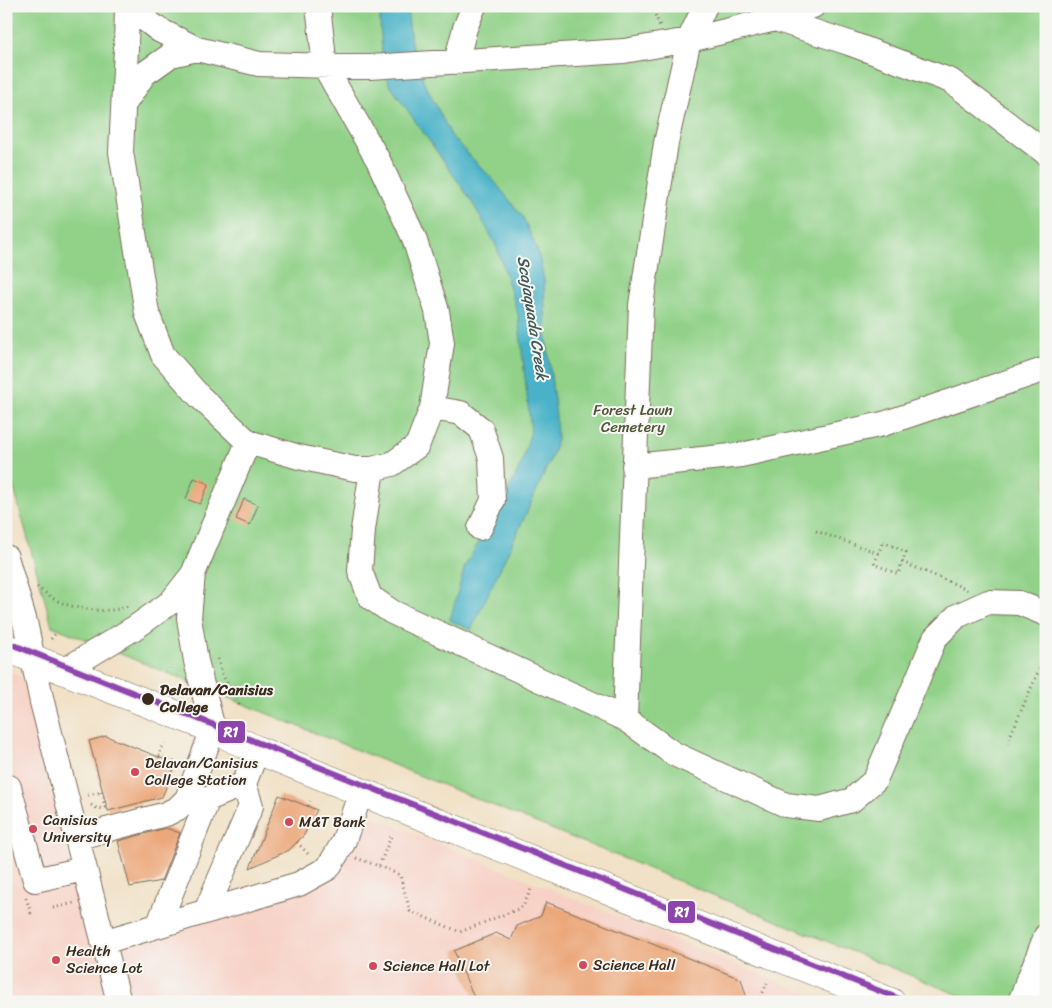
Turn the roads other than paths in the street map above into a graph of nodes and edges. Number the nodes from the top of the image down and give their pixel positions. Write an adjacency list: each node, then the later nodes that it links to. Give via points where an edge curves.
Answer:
1 (318, 6): 9 (street)
2 (474, 6): 8 (street)
3 (706, 6): 6 (street)
4 (813, 6): 5 (street)
5 (775, 19): 6 (street); 11 (street, via 951,81)
6 (689, 40): 8 (street, via 624,51); 15 (street, via 666,143 641,305)
7 (196, 50): 9 (street, via 259,64); 10 (street, via 171,55 144,74); 10 (street, via 159,30 127,6)
8 (456, 62): 9 (street)
9 (325, 67): 13 (street, via 378,160 414,238 437,311 442,343)
10 (122, 107): 14 (street, via 120,152 147,313 163,355 198,396)
11 (1046, 153)
12 (1046, 369): 15 (street, via 883,424 741,455)
13 (432, 408): 16 (street, via 417,446 392,464); 17 (street, via 461,413 481,428 491,458 493,500)
14 (248, 442): 16 (street, via 300,458 355,469); 19 (street)
15 (634, 466): 24 (street)
16 (372, 469): 24 (street, via 360,571 370,597 392,612)
17 (480, 528)
18 (6, 557): 22 (street, via 24,622)
19 (194, 574): 23 (street, via 171,602); 25 (street, via 189,618)
20 (1046, 614): 24 (street, via 1019,603 988,602 957,616 935,638 874,780 852,800 819,809 786,805 674,754)
21 (6, 648): 22 (main road)
22 (42, 649): 23 (main road); 30 (street)
23 (65, 670): 25 (main road)
24 (625, 719)
25 (213, 729): 26 (main road); 30 (street, via 187,799 178,808)
26 (257, 750): 28 (main road); 29 (street)
27 (9, 787): 31 (street, via 35,880)
28 (361, 792): 32 (street, via 343,843 328,868 299,884); 38 (main road)
29 (248, 795): 32 (street, via 228,861); 33 (street, via 208,799)
30 (76, 838): 31 (street)
31 (84, 869): 35 (street)
32 (206, 911): 33 (street)
33 (158, 926): 35 (street)
34 (1046, 936): 36 (street)
35 (103, 942): 37 (street)
36 (1031, 991)
37 (119, 1002)
38 (891, 1002)

